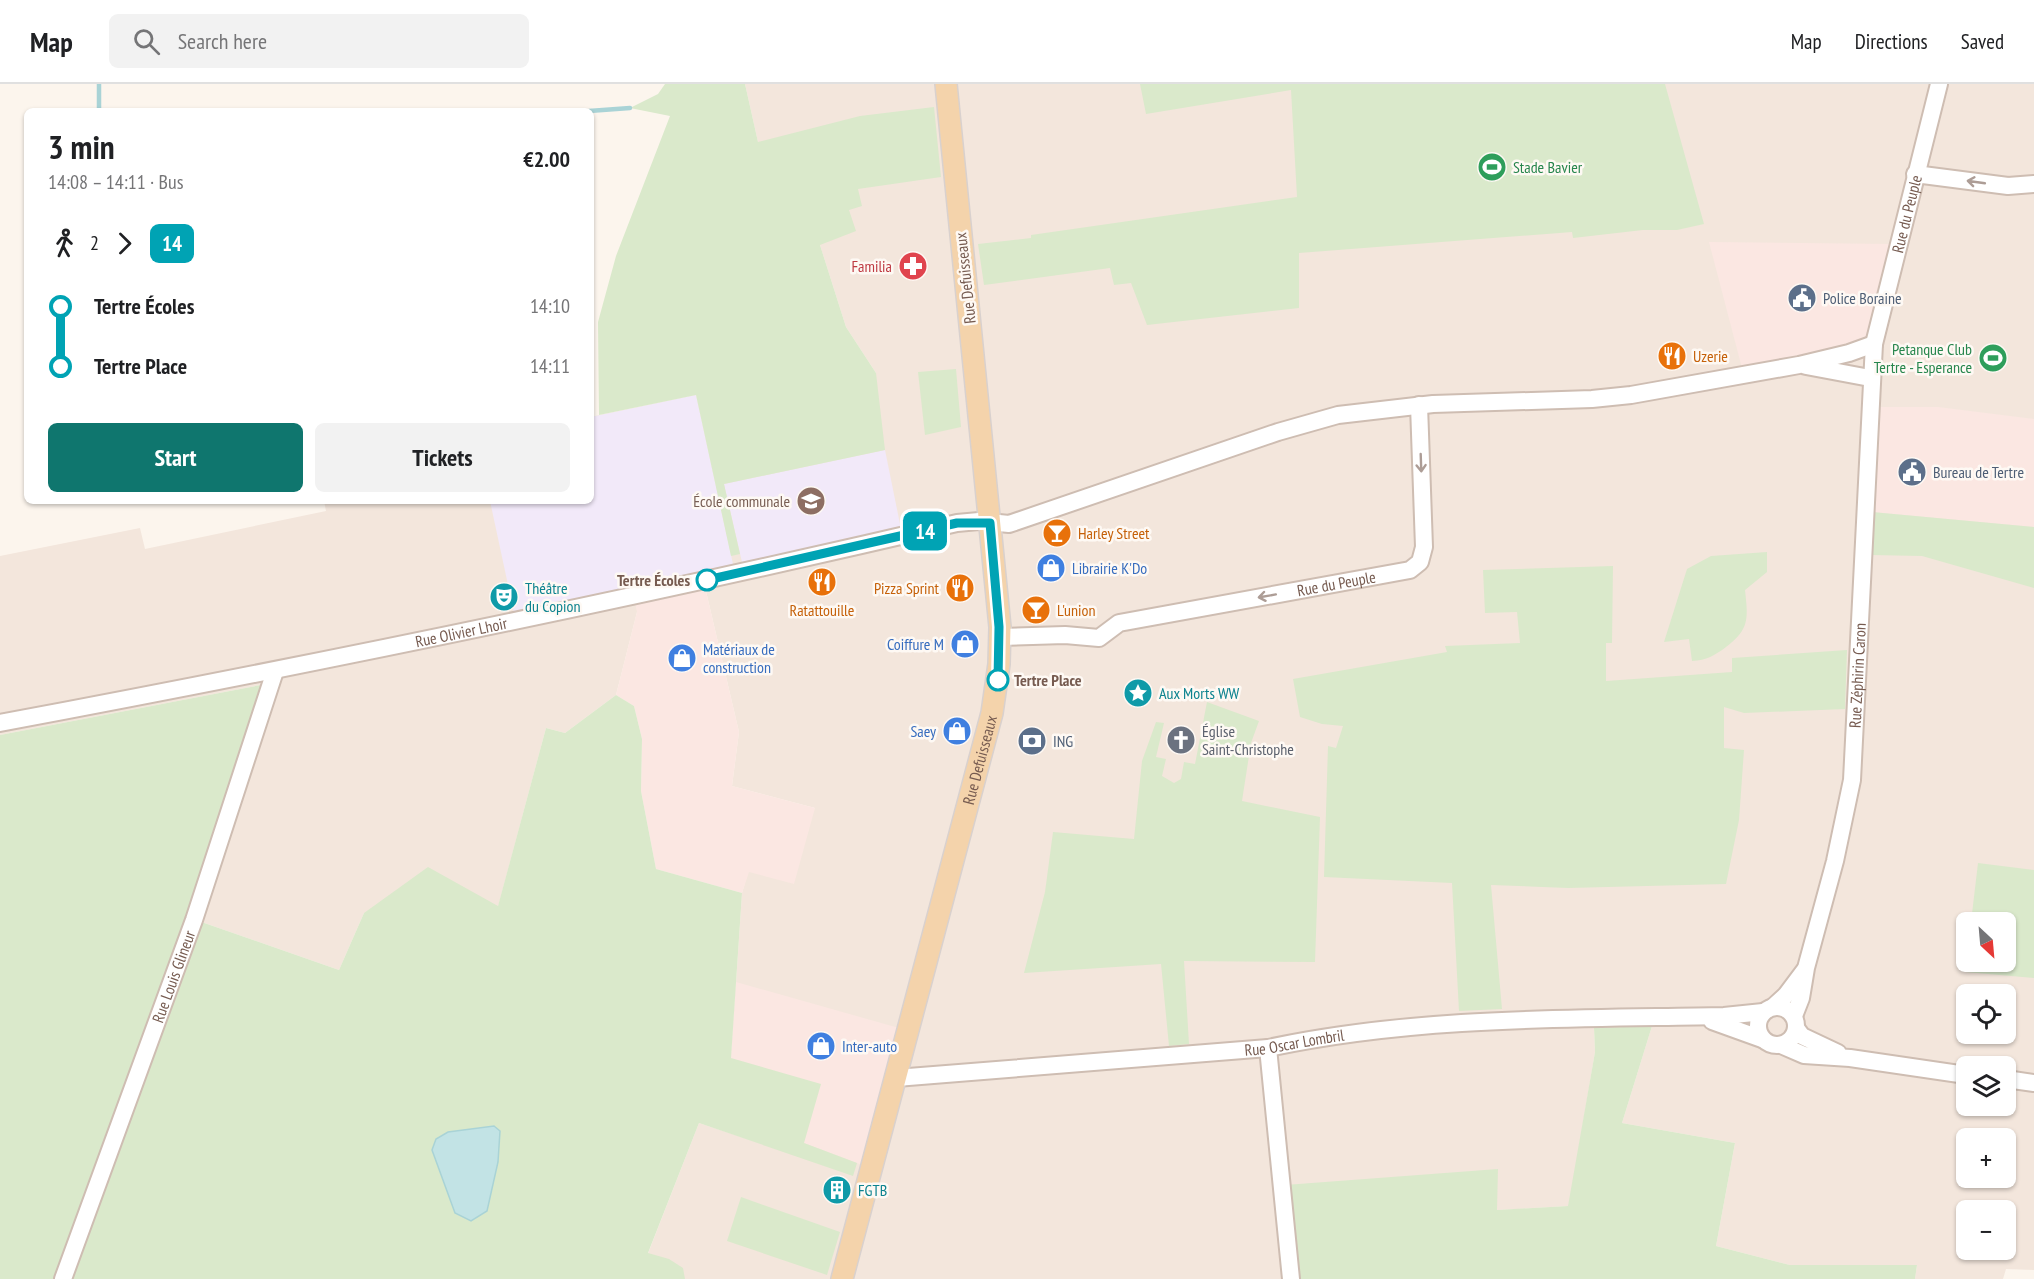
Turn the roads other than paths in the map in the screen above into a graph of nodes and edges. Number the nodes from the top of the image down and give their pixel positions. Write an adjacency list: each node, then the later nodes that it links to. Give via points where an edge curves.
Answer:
1 (946, 84): 9 (main road, Rue Defuisseaux)
2 (1939, 84): 3 (street, Rue du Peuple)
3 (1915, 174): 4 (street, one-way to 3, via 2008,186); 5 (street, Rue du Peuple)
4 (2034, 184)
5 (1874, 344): 6 (street); 7 (street, Rue du Peuple)
6 (1799, 365): 7 (street); 8 (street, via 1621,396)
7 (1870, 378): 13 (street, Rue Zéphirin Caron, via 1852,780)
8 (1419, 405): 9 (street, via 1328,418 1018,521); 10 (street, Rue du Peuple, one-way to 10, via 1424,547 1417,567 1119,622 1099,638)
9 (990, 523): 10 (main road, Rue Defuisseaux); 11 (street, Rue Olivier Lhoir, via 957,523 617,600)
10 (1000, 637): 22 (main road, Rue Defuisseaux, via 997,694)
11 (275, 671): 12 (street, Rue Olivier Lhoir); 25 (street, Rue Louis Glineur, via 194,920)
12 (0, 723)
13 (1806, 968): 14 (street, Rue Zéphirin Caron, via 1786,995); 16 (street, Rue Zéphirin Caron)
14 (1768, 1009): 15 (street, Rue Oscar Lombril); 16 (street, via 1781,1006); 17 (street, via 1757,1023)
15 (1693, 1017): 17 (street, Rue Oscar Lombril); 19 (street, Rue Oscar Lombril, via 1433,1023 1323,1036)
16 (1795, 1022): 18 (street, via 1791,1039); 20 (street, via 1802,1036)
17 (1762, 1039): 18 (street)
18 (1781, 1045): 20 (street, via 1804,1055)
19 (1268, 1048): 22 (street, Rue Oscar Lombril); 27 (street)
20 (1850, 1058): 21 (street)
21 (1956, 1074)
22 (896, 1078): 26 (main road, Rue Defuisseaux)
23 (2016, 1080): 24 (street)
24 (2034, 1083)
25 (63, 1279)
26 (843, 1279)
27 (1291, 1279)

